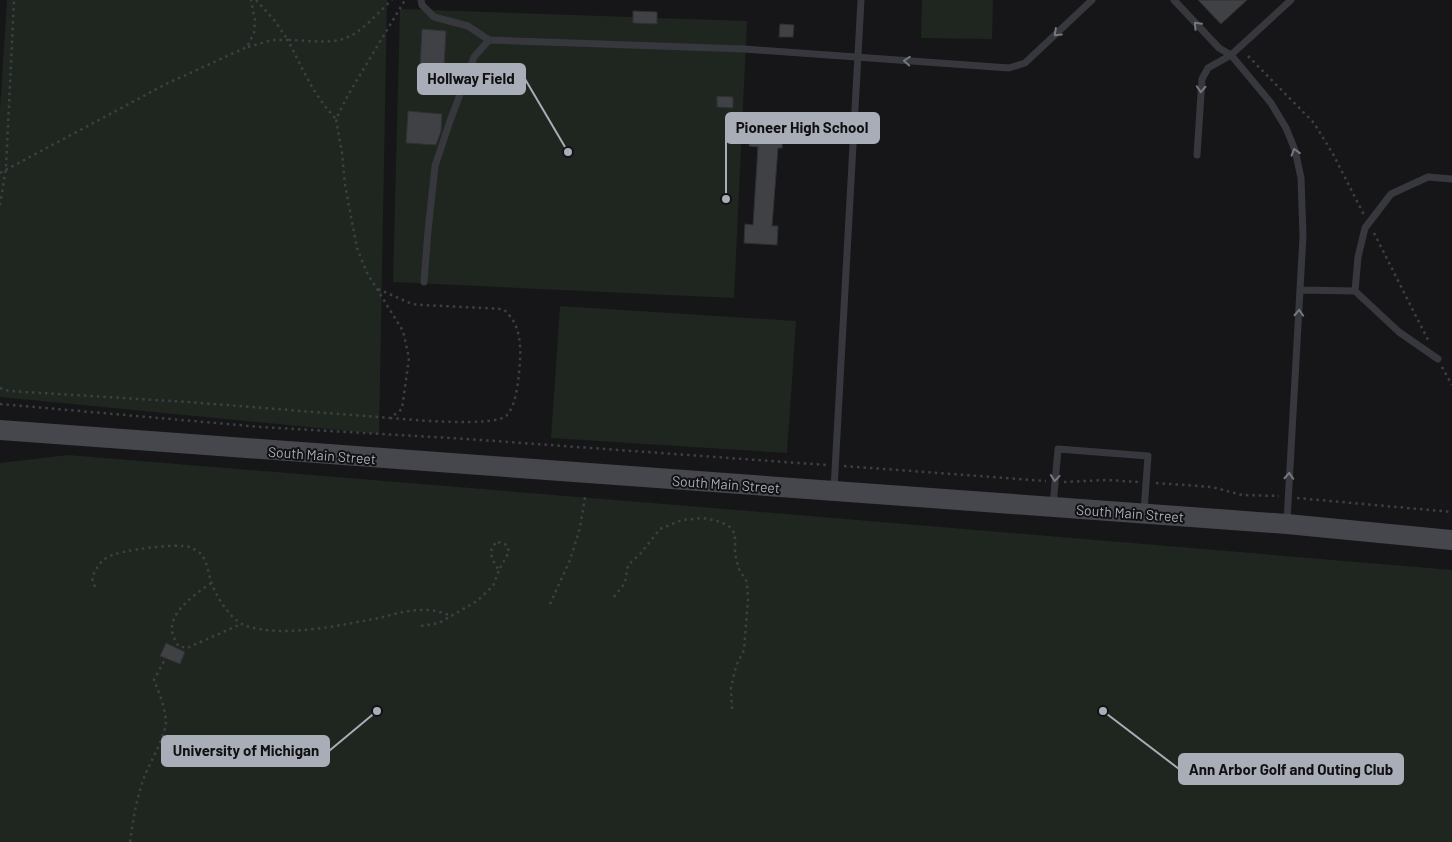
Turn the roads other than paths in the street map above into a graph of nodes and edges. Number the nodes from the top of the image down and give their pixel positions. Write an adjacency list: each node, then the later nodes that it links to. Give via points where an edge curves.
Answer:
1 (422, 0): 6 (lane, via 422,5 434,17 468,26)
2 (861, 0): 8 (lane)
3 (1092, 0): 8 (lane, one-way to 8, via 1025,63 1009,68)
4 (1174, 0): 7 (lane, one-way to 4, via 1219,48)
5 (1291, 0): 7 (lane)
6 (489, 40): 8 (lane); 11 (lane, via 474,57 435,166)
7 (1231, 54): 9 (lane, one-way to 9, via 1208,68 1202,80); 12 (lane, one-way to 7, via 1303,236 1301,178 1296,150 1271,103)
8 (857, 57): 16 (lane)
9 (1197, 155)
10 (1452, 179): 13 (lane, via 1428,177 1391,194 1365,228 1358,257)
11 (424, 282)
12 (1300, 290): 13 (lane); 19 (lane, one-way to 12)
13 (1356, 291): 14 (lane, via 1399,332)
14 (1438, 359)
15 (0, 430): 16 (main road, South Main Street)
16 (834, 492): 17 (main road, South Main Street)
17 (1052, 507): 18 (main road, South Main Street); 18 (lane, one-way to 17, via 1148,456 1058,449)
18 (1144, 514): 19 (main road, South Main Street)
19 (1287, 524): 20 (main road, South Main Street)
20 (1452, 540)

